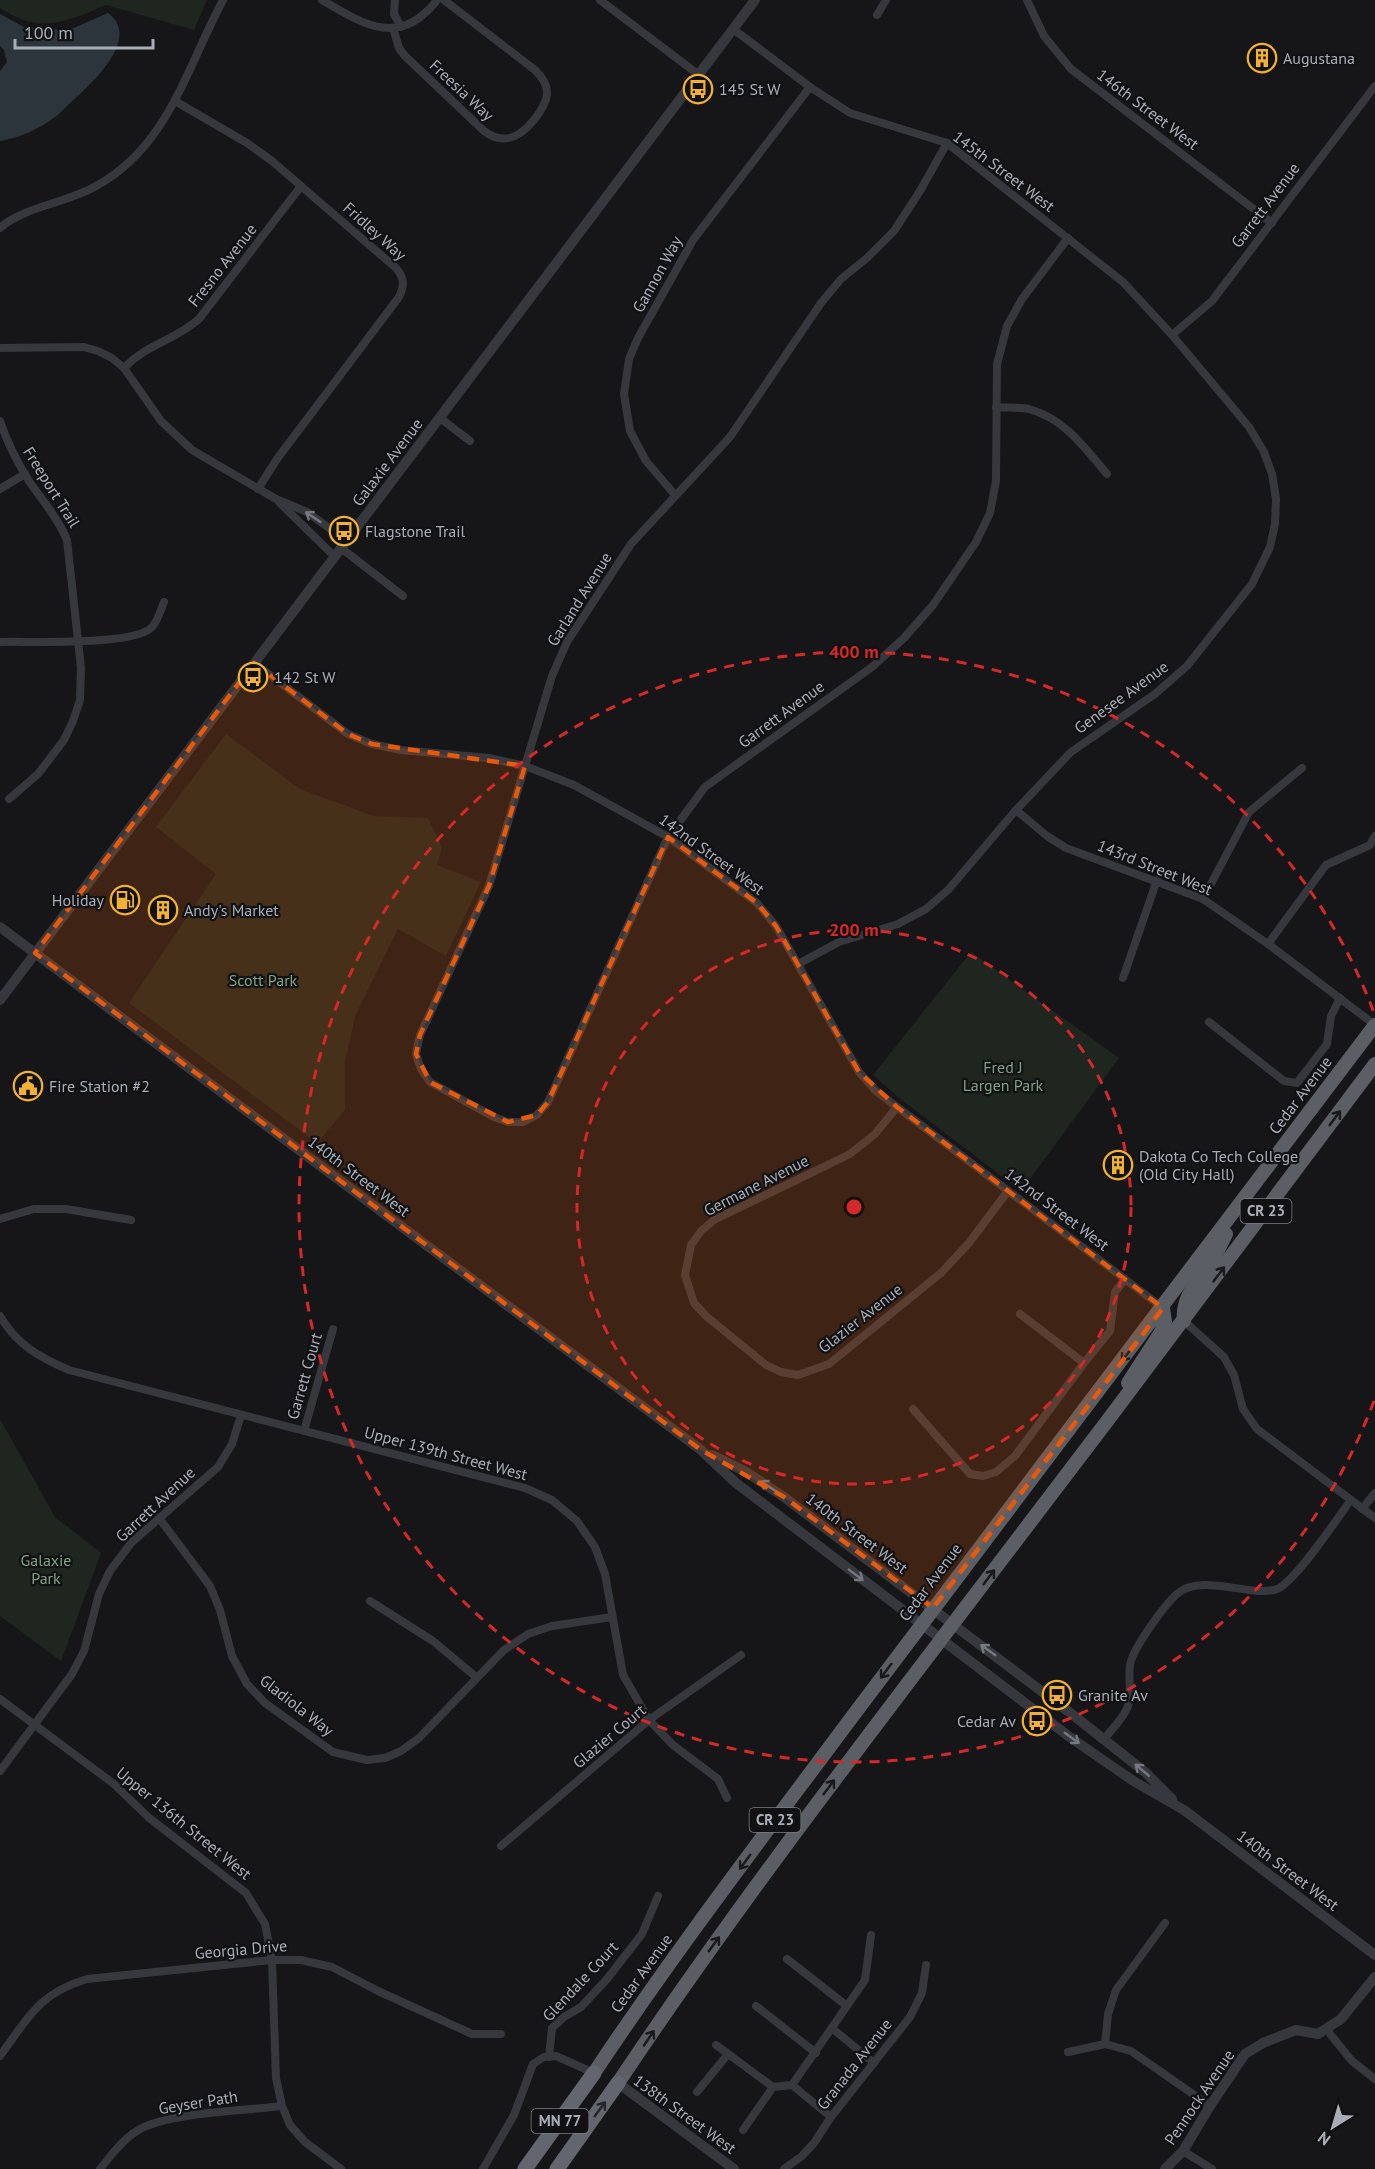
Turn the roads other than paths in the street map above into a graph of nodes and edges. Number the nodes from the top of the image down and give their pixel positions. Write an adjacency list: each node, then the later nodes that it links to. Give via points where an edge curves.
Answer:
1 (223, 0): 16 (street)
2 (322, 0): 11 (street, via 365,24)
3 (395, 0): 11 (street, Freesia Way)
4 (437, 0): 11 (street, via 424,14)
5 (444, 0): 11 (street, Freesia Way, via 543,78 547,95 544,106 518,136 501,139 484,131 411,64 399,48)
6 (600, 0): 13 (street)
7 (756, 0): 12 (street, Galaxie Avenue)
8 (886, 0): 10 (street)
9 (1027, 0): 19 (street, 146th Street West, via 1044,36 1071,69)
10 (877, 15)
11 (397, 28)
12 (733, 29): 13 (street, Galaxie Avenue); 15 (street, 145th Street West)
13 (699, 75): 26 (street, Galaxie Avenue)
14 (1375, 86): 19 (street, Garrett Avenue)
15 (810, 87): 17 (street, 145th Street West, via 850,113); 33 (street, Gannon Way, via 693,240 629,360 624,394 630,430 646,461)
16 (175, 101): 18 (street, Fridley Way, via 247,143); 20 (street, via 142,151 114,175 80,195 21,214)
17 (947, 143): 21 (street, 145th Street West); 33 (street, Garland Avenue, via 894,231 841,279 821,303 730,437)
18 (301, 186): 24 (street, Fresno Avenue, via 199,319 180,334 141,352); 32 (street, Fridley Way, via 396,268 403,289)
19 (1272, 223): 22 (street, Garrett Avenue, via 1212,301)
20 (0, 228)
21 (1068, 238): 22 (street, 145th Street West, via 1123,282); 25 (street, Garrett Avenue, via 1007,326 997,364)
22 (1172, 335): 44 (street, Genesee Avenue, via 1249,427 1264,452 1276,499 1270,547 1251,584 1187,666 1155,694 1071,752)
23 (0, 348): 24 (street, via 84,347)
24 (124, 368): 32 (street, via 152,410 181,441)
25 (996, 407): 30 (street, via 1027,409 1055,420 1074,434); 46 (street, Garrett Avenue, via 996,481 990,513 976,543 933,605 872,667 705,787)
26 (440, 418): 28 (street); 35 (street, Galaxie Avenue)
27 (0, 422): 29 (street, Freeport Trail)
28 (470, 441)
29 (25, 474): 31 (street); 38 (street, Freeport Trail, via 67,540)
30 (1107, 474)
31 (0, 489)
32 (258, 489): 34 (street)
33 (675, 495): 41 (street, Garland Avenue, via 631,544 567,642 552,676)
34 (276, 500): 35 (street); 35 (street, one-way to 34, via 307,512)
35 (341, 549): 36 (street); 40 (street, Galaxie Avenue)
36 (403, 596)
37 (164, 602): 38 (street, via 152,628 143,633)
38 (78, 641): 39 (street); 43 (street, Freeport Trail, via 81,688 73,721 38,774)
39 (0, 642)
40 (254, 663): 41 (street, 142nd Street West, via 348,734 372,744); 51 (street, Galaxie Avenue)
41 (525, 766): 46 (street, 142nd Street West, via 574,784); 60 (street, Garland Avenue, via 489,886 420,1035 416,1054 430,1082)
42 (1302, 768): 48 (street, via 1249,812)
43 (9, 799)
44 (1016, 810): 47 (street, 143rd Street West, via 1066,848); 52 (street, Genesee Avenue, via 948,890 926,909 897,924 839,942)
45 (1375, 836): 50 (street, via 1370,844 1326,866)
46 (668, 837): 52 (street, 142nd Street West, via 757,903); 60 (street, Garrett Avenue, via 548,1102 537,1115 523,1122)
47 (1157, 880): 48 (street, 143rd Street West); 53 (street)
48 (1203, 899): 50 (street, 143rd Street West)
49 (0, 927): 51 (street, 140th Street West)
50 (1268, 944): 54 (street, 143rd Street West)
51 (35, 954): 55 (street, Galaxie Avenue); 77 (street, 140th Street West)
52 (798, 964): 59 (street, 142nd Street West, via 859,1072)
53 (1123, 978)
54 (1340, 998): 56 (street, via 1330,1016 1327,1044 1297,1083 1284,1081); 57 (street, 143rd Street West)
55 (0, 1000)
56 (1209, 1022)
57 (1375, 1025): 62 (highway, Cedar Avenue / CR 23)
58 (1375, 1064): 70 (highway, CR 23, one-way to 58)
59 (897, 1107): 61 (street, 142nd Street West); 69 (street, Germane Avenue, via 875,1134 850,1154 714,1220 701,1231 691,1245 685,1275 694,1303)
60 (494, 1117)
61 (1008, 1191): 65 (street, 142nd Street West); 69 (street, Glazier Avenue, via 941,1273 829,1364 798,1375 782,1372 766,1365)
62 (1242, 1202): 66 (highway, Cedar Avenue / CR 23); 70 (highway, via 1215,1257 1188,1296 1182,1310)
63 (0, 1220): 64 (street, via 34,1209 66,1209)
64 (131, 1220)
65 (1125, 1279): 66 (street, 142nd Street West); 72 (street, via 1115,1292 1110,1330)
66 (1163, 1308): 73 (highway, via 1166,1321 1130,1377); 84 (highway, Cedar Avenue / CR 23, one-way to 84)
67 (1020, 1314): 72 (street)
68 (0, 1316): 75 (street, Upper 139th Street West, via 22,1344 39,1357 69,1370)
69 (706, 1316)
70 (1184, 1321): 73 (highway, CR 23); 79 (street, via 1224,1357 1234,1375 1242,1409 1257,1429)
71 (333, 1329): 76 (street, Garrett Court)
72 (1084, 1363): 74 (street, via 1015,1456 996,1472 983,1476 970,1474)
73 (1120, 1405): 87 (highway, CR 23, one-way to 73)
74 (913, 1409)
75 (241, 1414): 76 (street, Upper 139th Street West); 81 (street, Garrett Avenue, via 232,1444 218,1467)
76 (304, 1431): 85 (street, Upper 139th Street West, via 525,1488 552,1500 577,1521 595,1547 605,1574)
77 (701, 1450): 84 (street, 140th Street West, one-way to 77, via 784,1497 746,1472); 86 (street, 140th Street West, one-way to 86, via 736,1483)
78 (1375, 1493): 80 (street)
79 (1350, 1501): 80 (street); 94 (street, via 1297,1571 1278,1589 1201,1585 1178,1593 1136,1648 1130,1662 1128,1704)
80 (1362, 1509): 82 (street)
81 (159, 1518): 90 (street, Gladiola Way, via 210,1587 232,1656 247,1684 265,1703 333,1752 367,1760 401,1751 419,1738); 93 (street, Garrett Avenue, via 131,1543 110,1571 99,1594 84,1651)
82 (1375, 1518)
83 (370, 1601): 90 (street, via 433,1641)
84 (933, 1608): 86 (highway, Cedar Avenue / CR 23); 87 (street, 140th Street West)
85 (612, 1617): 90 (street, Gladiola Way, via 552,1626 528,1634); 92 (street, Upper 139th Street West, via 624,1675)
86 (921, 1624): 88 (street, 140th Street West); 120 (highway, Cedar Avenue / CR 23, one-way to 120)
87 (954, 1624): 88 (highway, CR 23); 94 (street, 140th Street West, one-way to 87)
88 (941, 1640): 97 (street, 140th Street West, one-way to 97, via 1071,1738); 122 (highway, CR 23, one-way to 88, via 794,1834)
89 (741, 1655): 92 (street, Glazier Court)
90 (476, 1677)
91 (0, 1699): 93 (street, Upper 136th Street West)
92 (649, 1720): 96 (street, Upper 139th Street West, via 718,1779); 98 (street, Glazier Court)
93 (34, 1725): 95 (street, Garrett Avenue); 104 (street, Upper 136th Street West, via 114,1784 148,1817 246,1893 265,1924)
94 (1104, 1739): 97 (street, 140th Street West, one-way to 94)
95 (0, 1771)
96 (727, 1798)
97 (1184, 1810): 102 (street, 140th Street West)
98 (501, 1846)
99 (658, 1896): 118 (street, Glendale Court, via 642,1934 614,1970 581,2007 552,2028)
100 (1165, 1923): 112 (street, via 1116,1990 1108,2014)
101 (871, 1935): 108 (street, via 866,1980)
102 (1375, 1955)
103 (787, 1959): 108 (street)
104 (272, 1960): 111 (street, Georgia Drive, via 301,1960 332,1967 472,2034); 117 (street, Georgia Drive, via 87,1979 66,1985 33,2011); 126 (street, Upper 136th Street West, via 276,2078)
105 (926, 1965): 119 (street, Granada Avenue, via 915,2009)
106 (1375, 1977): 110 (street, via 1341,2019)
107 (756, 2006): 115 (street)
108 (847, 2006): 109 (street)
109 (833, 2029): 115 (street); 119 (street)
110 (1326, 2029): 121 (street, via 1352,2061); 127 (street, Pennock Avenue, via 1317,2034 1296,2030 1245,2054)
111 (501, 2034)
112 (1105, 2044): 114 (street); 127 (street, via 1131,2051)
113 (716, 2045): 116 (street)
114 (1068, 2052)
115 (816, 2053): 123 (street)
116 (728, 2054): 124 (street); 125 (street)
117 (0, 2056)
118 (552, 2056): 120 (street); 133 (street, via 533,2064 514,2115)
119 (874, 2062): 128 (street, Granada Avenue)
120 (594, 2073): 134 (highway, Cedar Avenue / MN 77)
121 (1375, 2079)
122 (618, 2083): 135 (highway, MN 77, one-way to 122); 136 (street, 138th Street West)
123 (792, 2085): 124 (street); 128 (street)
124 (773, 2087): 129 (street)
125 (697, 2092)
126 (282, 2106): 131 (street, Geyser Path, via 171,2118 142,2128 120,2145); 132 (street, Upper 136th Street West, via 290,2125 305,2142)
127 (1210, 2106): 130 (street, Pennock Avenue)
128 (831, 2117): 137 (street, Granada Avenue, via 808,2150)
129 (743, 2130)
130 (1183, 2151): 138 (street, Pennock Avenue); 139 (street)
131 (100, 2169)
132 (341, 2169)
133 (483, 2169)
134 (525, 2169)
135 (557, 2169)
136 (734, 2169)
137 (784, 2169)
138 (1165, 2169)
139 (1212, 2169)

